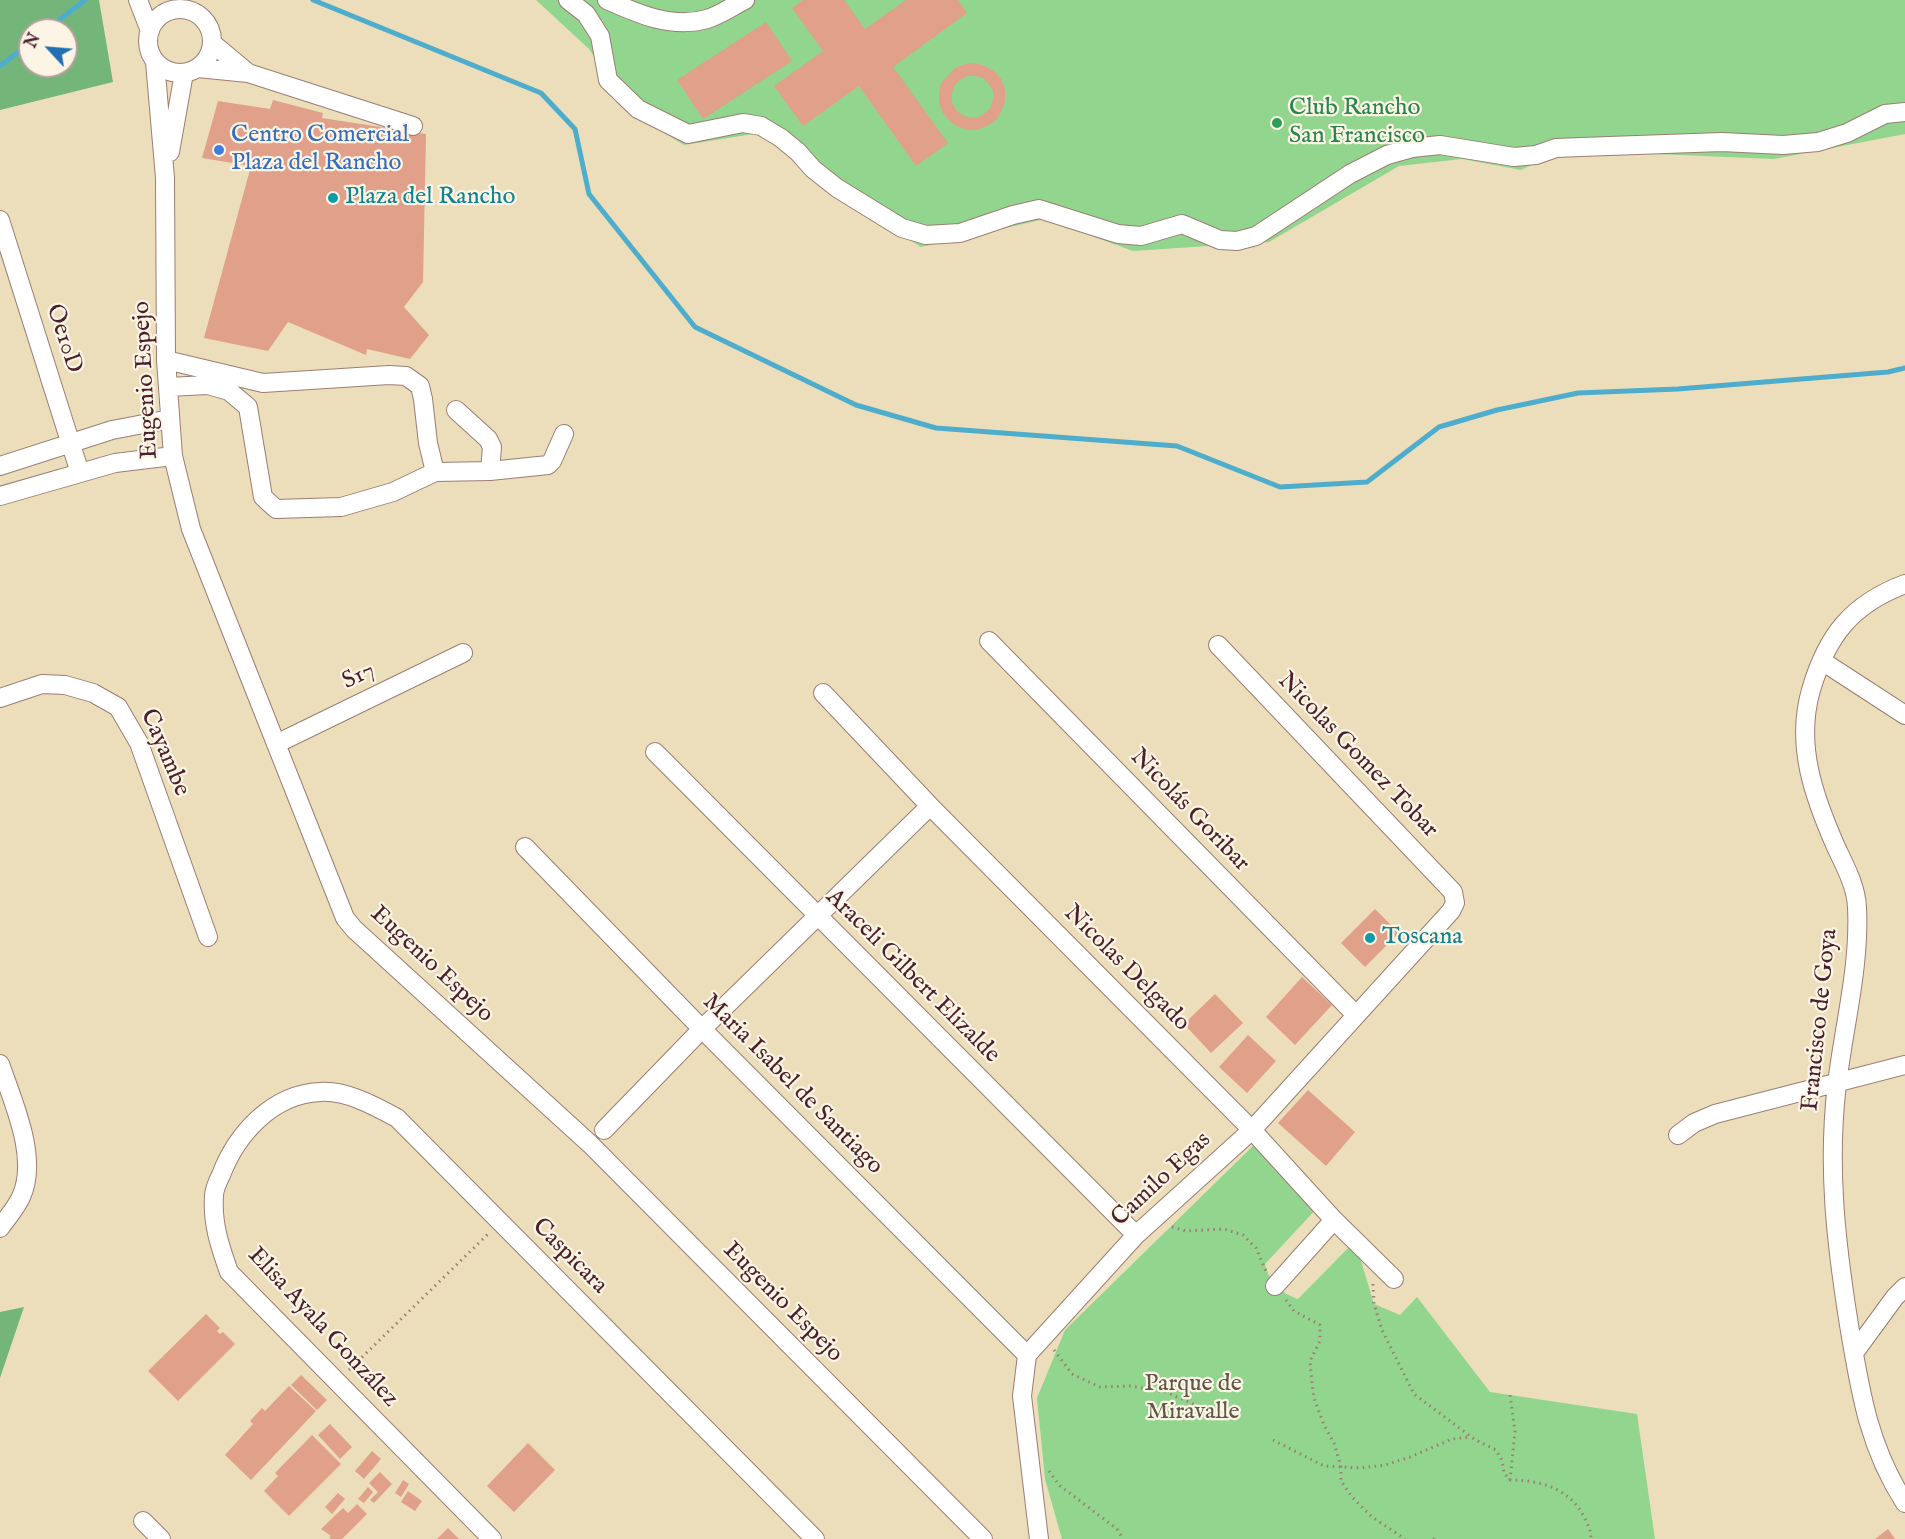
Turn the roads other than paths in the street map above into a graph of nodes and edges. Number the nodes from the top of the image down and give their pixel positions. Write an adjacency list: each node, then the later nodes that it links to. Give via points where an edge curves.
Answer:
1 (138, 0): 6 (street)
2 (568, 0): 11 (street, via 586,14 600,36 608,80 638,109 688,134 743,123 761,126 781,138 837,188 902,228 926,236 960,233 1039,209 1118,234 1141,236 1182,224 1220,240 1237,242 1256,236 1350,174 1387,155 1412,148 1440,145 1514,157 1556,148 1722,142 1783,145 1818,142 1885,114)
3 (607, 0): 4 (street, via 641,15 675,22 707,19)
4 (745, 0)
5 (167, 5): 6 (street); 7 (street, via 201,17)
6 (150, 31): 8 (street, via 148,41)
7 (212, 43): 9 (street, via 208,57); 10 (street)
8 (155, 62): 9 (street, via 173,73); 13 (street, Eugenio Espejo)
9 (191, 70): 10 (street); 13 (street, Eugenio Espejo)
10 (248, 73): 12 (street)
11 (1905, 111)
12 (413, 126)
13 (165, 178): 15 (street, Eugenio Espejo)
14 (0, 220): 22 (street, Oe10D)
15 (166, 360): 16 (street); 17 (street, Eugenio Espejo)
16 (263, 383): 18 (street); 26 (street, via 406,376 420,387)
17 (168, 387): 18 (street, via 208,385 229,391); 20 (street, Eugenio Espejo)
18 (248, 407): 26 (street, via 263,497 276,509 341,507 393,492)
19 (456, 410): 25 (street, via 488,439 492,447)
20 (170, 419): 22 (street, via 112,430); 23 (street, Eugenio Espejo)
21 (564, 434): 25 (street, via 548,465)
22 (71, 444): 24 (street); 27 (street, Oe10D)
23 (173, 456): 27 (street, via 115,462); 37 (street, Eugenio Espejo, via 191,529)
24 (0, 466)
25 (490, 471): 26 (street)
26 (435, 472)
27 (80, 473): 28 (street)
28 (0, 496)
29 (1905, 584): 33 (street, Francisco de Goya, via 1860,607 1846,620)
30 (988, 641): 44 (street, Nicolás Goribar)
31 (1218, 645): 41 (street, Nicolas Gomez Tobar, via 1453,892)
32 (464, 653): 37 (street, S17)
33 (1822, 661): 36 (street); 48 (street, Francisco de Goya, via 1811,690 1804,748 1810,778 1857,905 1852,989)
34 (824, 693): 39 (street, Nicolas Delgado)
35 (0, 698): 43 (street, Cayambe, via 42,684 65,685 93,693 118,707 139,743)
36 (1905, 715)
37 (276, 744): 66 (street, Eugenio Espejo, via 345,918 354,929 590,1144)
38 (655, 752): 42 (street, Araceli Gilbert Elizalde)
39 (930, 806): 42 (street); 51 (street, Nicolas Delgado)
40 (525, 847): 45 (street, Maria Isabel de Santiago)
41 (1455, 903): 44 (street, Camilo Egas)
42 (818, 917): 45 (street); 55 (street, Araceli Gilbert Elizalde)
43 (208, 937)
44 (1355, 1014): 51 (street, Camilo Egas)
45 (702, 1029): 50 (street); 60 (street, Maria Isabel de Santiago)
46 (0, 1064): 54 (street, via 21,1124 27,1171 21,1196)
47 (1905, 1065): 48 (street)
48 (1837, 1084): 52 (street, via 1715,1114); 59 (street, Francisco de Goya, via 1831,1155 1834,1222)
49 (256, 1119): 64 (street, Elisa Ayala González, via 228,1156 214,1194 217,1238 229,1272); 65 (street, Caspicara, via 289,1098 321,1091 360,1099 397,1118)
50 (604, 1130)
51 (1252, 1130): 53 (street, Nicolas Delgado); 55 (street, Camilo Egas)
52 (1678, 1135)
53 (1334, 1220): 56 (street, Nicolas Delgado); 57 (street)
54 (0, 1228)
55 (1136, 1235): 60 (street, Camilo Egas)
56 (1394, 1279)
57 (1275, 1286)
58 (1905, 1287): 59 (street)
59 (1854, 1353): 61 (street, Francisco de Goya, via 1872,1437)
60 (1027, 1355): 67 (street, via 1022,1396)
61 (1904, 1499)
62 (143, 1521): 63 (street)
63 (161, 1539)
64 (492, 1539)
65 (815, 1539)
66 (983, 1539)
67 (1040, 1539)

